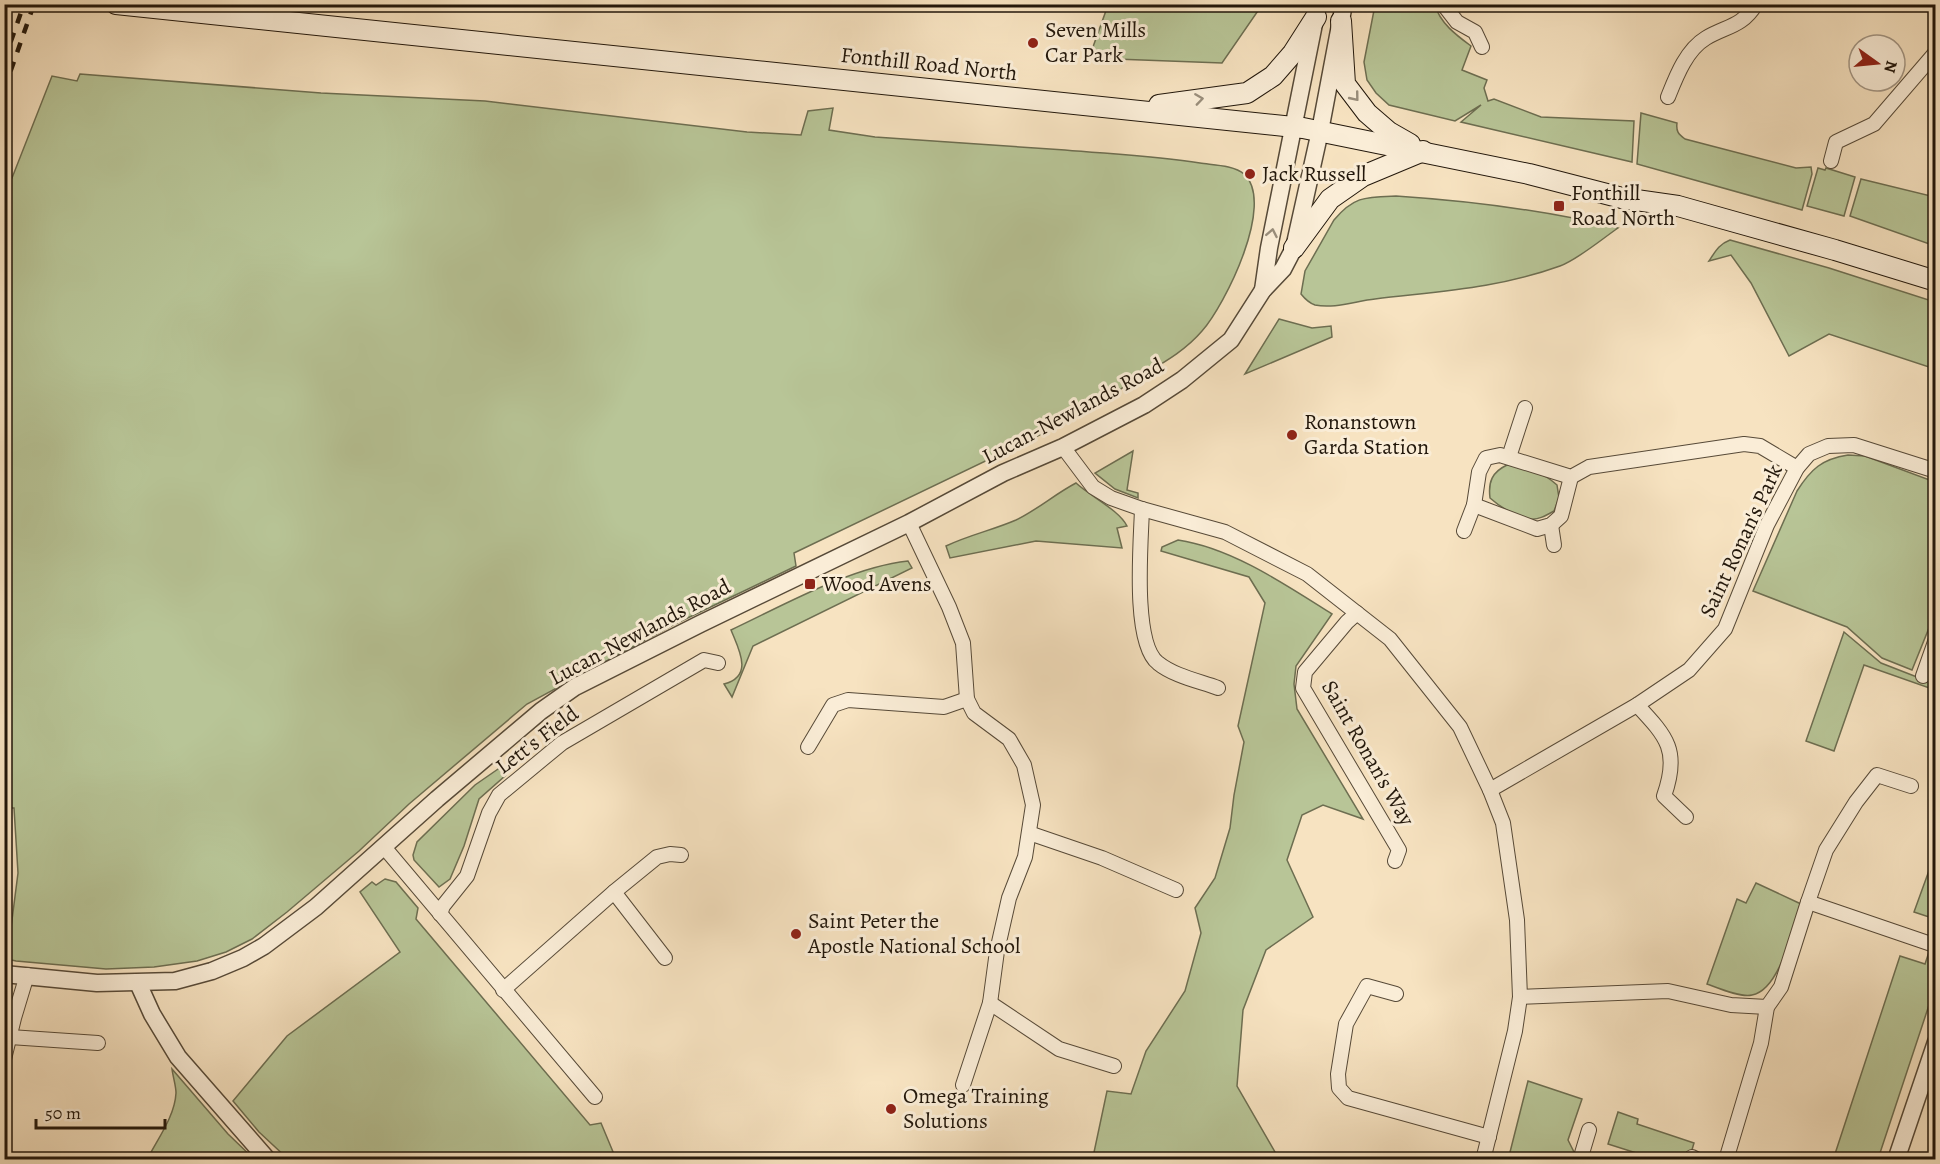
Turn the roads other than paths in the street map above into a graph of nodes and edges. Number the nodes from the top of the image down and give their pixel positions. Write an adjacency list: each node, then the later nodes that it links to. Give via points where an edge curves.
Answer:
1 (116, 4): 9 (main road, Fonthill Road North)
2 (1443, 4): 6 (street, via 1458,22 1474,32)
3 (1756, 4): 8 (street, via 1740,24 1705,38 1690,53)
4 (1317, 11): 9 (main road, one-way to 4, via 1247,93 1273,76 1293,53); 10 (street, Lucan-Newlands Road)
5 (1343, 13): 11 (street, Lucan-Newlands Road); 12 (main road, one-way to 12, via 1345,84 1367,113 1389,132)
6 (1482, 47)
7 (1935, 52): 13 (street, via 1874,124 1836,142)
8 (1668, 97)
9 (1120, 109): 10 (main road, Fonthill Road North)
10 (1294, 127): 11 (main road, Fonthill Road North); 16 (street, Lucan-Newlands Road, one-way to 10)
11 (1320, 131): 12 (main road, Fonthill Road North); 14 (street, Lucan-Newlands Road)
12 (1423, 151): 14 (main road, via 1363,176 1330,199); 15 (main road, Fonthill Road North, via 1622,198 1678,206)
13 (1831, 161)
14 (1293, 248): 16 (street, Lucan-Newlands Road, via 1282,269)
15 (1935, 281)
16 (1263, 290): 18 (street, Lucan-Newlands Road, via 1231,339 1182,380 1144,405)
17 (1525, 408): 19 (street)
18 (1063, 447): 24 (street, via 1093,487); 25 (street, Lucan-Newlands Road, via 1003,473)
19 (1509, 457): 22 (street); 23 (street, via 1486,458 1479,472)
20 (1797, 468): 21 (street, Saint Ronan's Park, via 1809,454 1828,446 1854,445); 22 (street, via 1760,447 1744,444 1589,467); 35 (street, Saint Ronan's Park, via 1767,525 1725,629 1689,670)
21 (1935, 471)
22 (1571, 477): 26 (street, via 1561,516)
23 (1474, 505): 26 (street, via 1537,529); 27 (street)
24 (1142, 509): 29 (street, via 1225,532 1307,574); 33 (street, via 1139,545 1145,642 1156,662)
25 (909, 523): 34 (street, via 963,643); 41 (street, Lucan-Newlands Road, via 575,687 541,711)
26 (1551, 525): 28 (street)
27 (1464, 531)
28 (1554, 546)
29 (1357, 613): 38 (street, via 1390,639 1460,727); 43 (street, Saint Ronan's Way, via 1305,672 1303,688 1399,850)
30 (1935, 639): 32 (street)
31 (718, 663): 47 (street, Lett's Field, via 704,660 586,727 499,795 467,876)
32 (1923, 676)
33 (1218, 688)
34 (967, 699): 36 (street, via 944,707 848,700 833,705); 40 (street, via 974,713 1009,739 1024,765 1033,806)
35 (1637, 705): 38 (street, Saint Ronan's Park); 39 (street, via 1659,728 1670,747 1672,775 1664,796)
36 (808, 747)
37 (1911, 786): 46 (street, via 1877,775 1827,850)
38 (1490, 790): 55 (street, via 1503,823 1517,920)
39 (1686, 817)
40 (1029, 833): 44 (street, via 1102,858); 56 (street, via 1025,858 1009,898)
41 (384, 847): 47 (street); 52 (street, Lucan-Newlands Road, via 316,907 243,958 175,981)
42 (681, 855): 45 (street, via 657,857)
43 (1395, 861)
44 (1176, 890)
45 (614, 892): 49 (street); 53 (street)
46 (1808, 902): 48 (street); 57 (street, via 1781,987)
47 (440, 914): 53 (street)
48 (1932, 944)
49 (665, 958)
50 (4, 974): 51 (street, Lucan-Newlands Road)
51 (27, 975): 52 (street, Lucan-Newlands Road); 58 (street)
52 (138, 983): 68 (street, via 178,1057)
53 (503, 990): 65 (street)
54 (1396, 994): 67 (street, via 1366,986 1346,1024 1339,1088 1348,1098)
55 (1520, 997): 57 (street, via 1668,991 1731,1005); 67 (street)
56 (990, 1003): 63 (street, via 1059,1049); 64 (street)
57 (1767, 1007): 71 (street, via 1761,1043)
58 (9, 1017): 59 (street)
59 (10, 1037): 61 (street); 62 (street)
60 (1935, 1042): 72 (street)
61 (98, 1043)
62 (4, 1059)
63 (1114, 1066)
64 (963, 1085)
65 (595, 1097)
66 (1589, 1130): 70 (street)
67 (1489, 1137): 69 (street)
68 (268, 1160)
69 (1483, 1160)
70 (1580, 1160)
71 (1726, 1160)
72 (1896, 1160)

